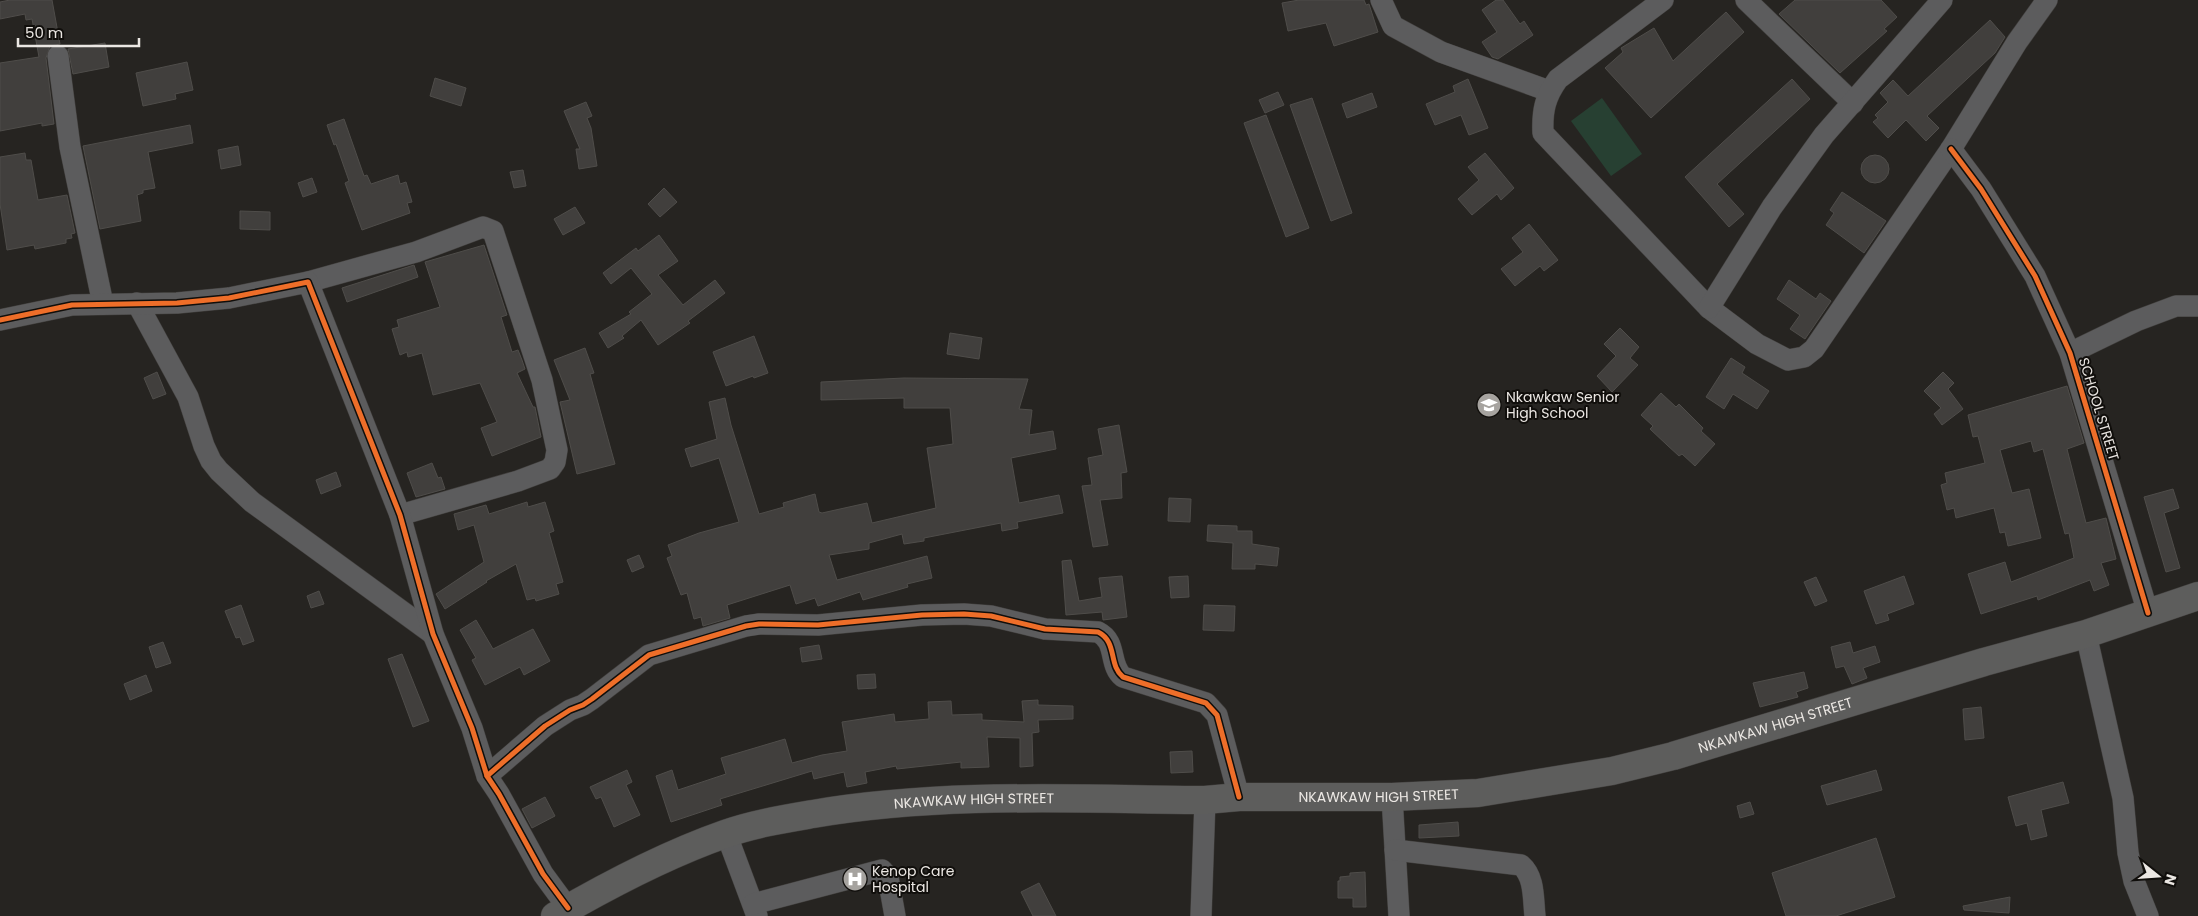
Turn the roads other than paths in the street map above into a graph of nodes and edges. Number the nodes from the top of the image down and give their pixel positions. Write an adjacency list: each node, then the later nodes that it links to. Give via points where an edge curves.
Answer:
1 (1381, 0): 7 (street, via 1393,26 1441,52)
2 (1663, 0): 7 (street, via 1558,79)
3 (1746, 0): 8 (street)
4 (1942, 0): 8 (street)
5 (2047, 0): 9 (street)
6 (58, 56): 12 (street, via 70,147)
7 (1549, 92): 14 (street, via 1542,111 1543,133)
8 (1853, 103): 14 (street, via 1824,135 1772,206)
9 (1951, 149): 14 (street, via 1814,349 1804,357 1788,360 1757,344); 16 (street, SCHOOL STREET, via 1991,204 2035,276)
10 (308, 282): 11 (street, via 229,298); 17 (street); 17 (street, via 416,252 483,227 494,231 542,380 557,450 555,462 550,469 518,481)
11 (137, 303): 12 (street); 20 (street, via 188,397 204,446 219,471 252,502)
12 (103, 304): 15 (street, via 72,305)
13 (2198, 306): 16 (street, via 2176,306 2136,321)
14 (1709, 308)
15 (0, 320)
16 (2070, 353): 19 (street, SCHOOL STREET)
17 (400, 515): 20 (street)
18 (2198, 596): 19 (main road, NKAWKAW HIGH STREET)
19 (2148, 613): 21 (main road, NKAWKAW HIGH STREET)
20 (433, 634): 22 (street, via 472,728)
21 (2086, 634): 24 (main road, NKAWKAW HIGH STREET, via 1673,756 1497,790); 34 (street, via 2122,790 2134,881)
22 (487, 776): 23 (street, via 545,726 582,706 639,661 667,649 759,624 818,626 964,614 991,616 1045,629 1104,635 1111,644 1118,673 1122,677 1206,703 1214,709); 29 (street)
23 (1239, 797): 24 (main road, NKAWKAW HIGH STREET); 25 (main road, NKAWKAW HIGH STREET)
24 (1392, 797): 27 (street)
25 (1205, 800): 26 (main road, NKAWKAW HIGH STREET, via 962,799 898,803 778,820); 31 (street)
26 (726, 833): 28 (street); 29 (main road, NKAWKAW HIGH STREET, via 667,856)
27 (1395, 850): 32 (street); 33 (street, via 1522,865 1530,878)
28 (755, 910): 30 (street, via 882,870 888,877)
29 (562, 912)
30 (895, 916)
31 (1201, 916)
32 (1399, 916)
33 (1535, 916)
34 (2148, 916)

